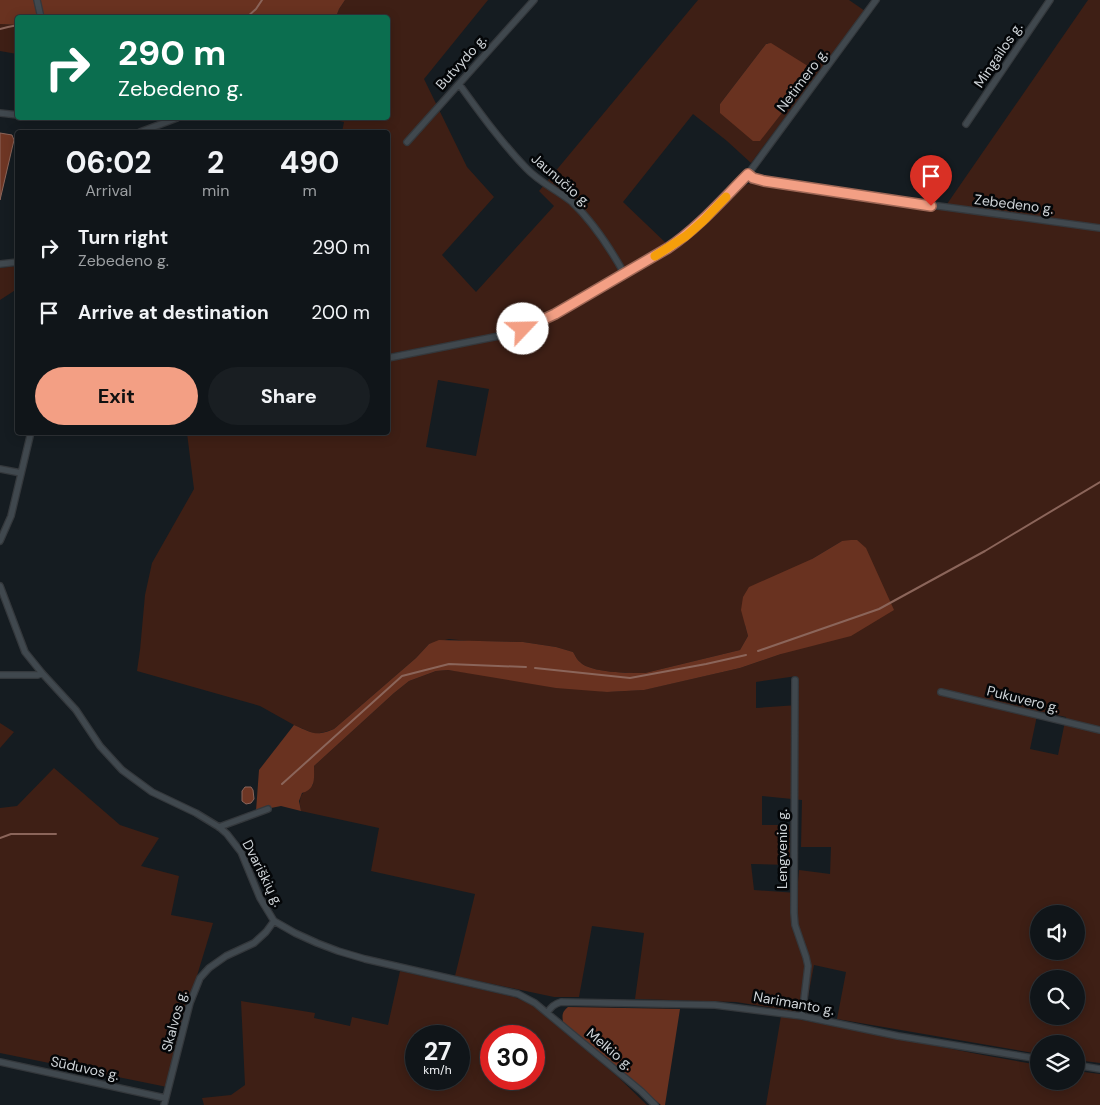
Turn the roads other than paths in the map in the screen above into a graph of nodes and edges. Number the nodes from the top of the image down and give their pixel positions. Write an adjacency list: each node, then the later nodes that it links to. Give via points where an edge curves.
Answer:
1 (37, 0): 5 (street)
2 (534, 0): 6 (street, Butvydo g.)
3 (876, 0): 13 (street, Netimero g.)
4 (1050, 0): 10 (street, Mingailos g.)
5 (40, 15)
6 (459, 84): 12 (street, Butvydo g.); 17 (street, Jaunučio g., via 493,131 526,168 572,203 591,224)
7 (0, 113): 8 (street)
8 (15, 115)
9 (172, 120): 11 (street)
10 (966, 124)
11 (145, 130)
12 (407, 142)
13 (748, 174): 14 (street, Zebedeno g., via 764,181); 17 (street, Netimero g., via 686,236)
14 (1100, 228)
15 (15, 262): 16 (street)
16 (0, 264)
17 (624, 273): 18 (street, Netimero g., via 523,329)
18 (390, 358)
19 (30, 435): 21 (street)
20 (0, 469): 21 (street)
21 (21, 473): 22 (street, via 11,516)
22 (0, 541)
23 (0, 586): 24 (street, Dvariškių g., via 25,652)
24 (42, 673): 25 (street); 30 (street, Dvariškių g., via 76,710 100,746 122,770 152,792)
25 (0, 675)
26 (795, 680): 33 (street, Lengvenio g., via 794,914 808,966)
27 (941, 692): 28 (street, Pukuvero g.)
28 (1100, 730)
29 (268, 809): 30 (street)
30 (219, 827): 31 (street, Dvariškių g., via 241,852 260,898)
31 (274, 921): 32 (street, Dvariškių g., via 317,944 338,951 518,994); 38 (street, Skalvos g., via 254,943 226,956 200,978 190,1003)
32 (547, 1013): 33 (street, Narimanto g., via 555,1003 561,1002 715,1005); 39 (street, Melkio g.)
33 (802, 1016): 34 (street, Narimanto g.)
34 (1030, 1058)
35 (0, 1062): 38 (street, Sūduvos g.)
36 (1085, 1066): 37 (street)
37 (1100, 1068)
38 (165, 1102)
39 (654, 1105)

